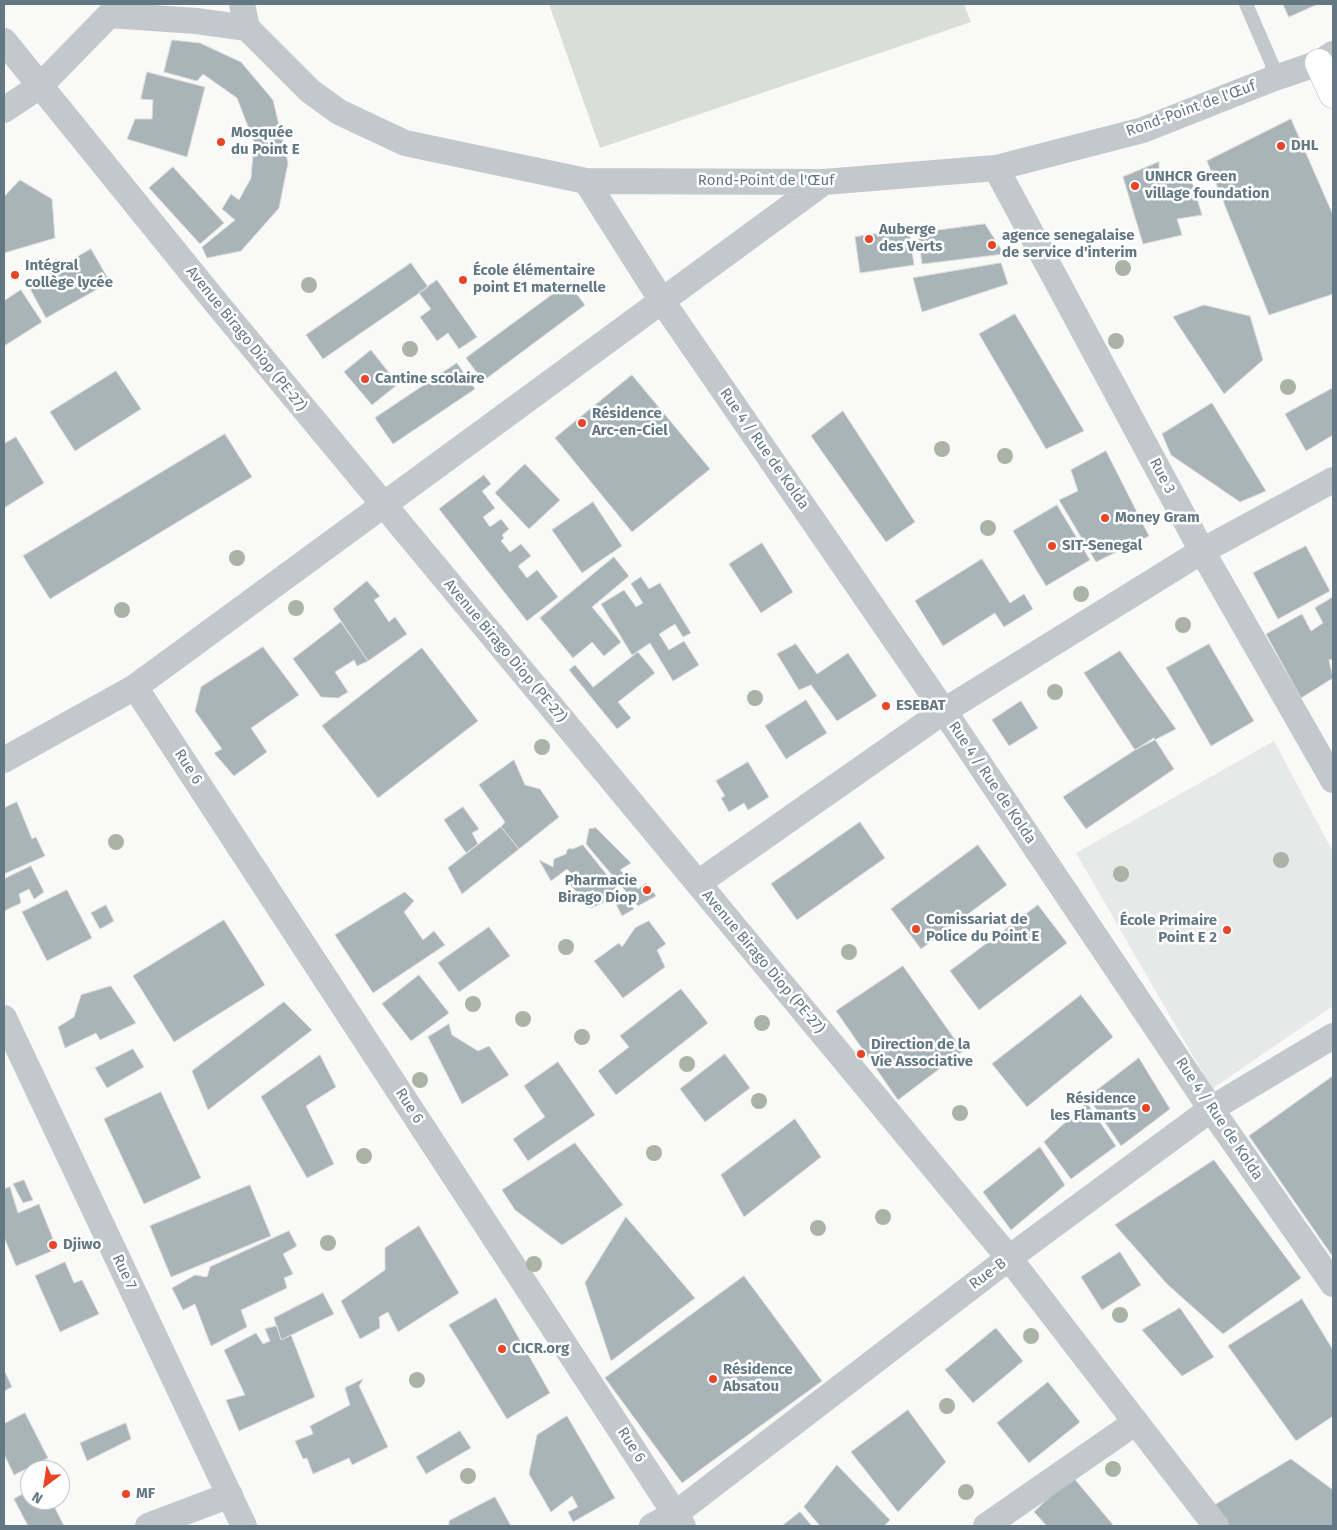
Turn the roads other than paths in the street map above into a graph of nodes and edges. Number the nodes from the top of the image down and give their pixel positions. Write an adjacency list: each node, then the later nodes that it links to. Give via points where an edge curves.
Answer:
1 (1246, 4): 6 (lane, via 1272,64)
2 (115, 10): 3 (street, via 196,21); 7 (street)
3 (244, 16): 11 (street, Rond-Point de l'Œuf, via 310,91 339,112 405,143)
4 (4, 41): 7 (street, Avenue Birago Diop (PE-27))
5 (1326, 58): 6 (street, Rond-Point de l'Œuf); 8 (street)
6 (1272, 79): 10 (street, Rond-Point de l'Œuf, via 1143,130)
7 (40, 86): 9 (street); 15 (street, Avenue Birago Diop (PE-27))
8 (1333, 94)
9 (4, 110)
10 (996, 168): 12 (street, Rond-Point de l'Œuf); 16 (street, Rue 3)
11 (586, 181): 12 (street, Rond-Point de l'Œuf); 13 (street, Rue 4 / Rue de Kolda)
12 (824, 182): 13 (street)
13 (662, 301): 15 (street); 18 (street, Rue 4 / Rue de Kolda)
14 (1333, 480): 16 (street)
15 (383, 505): 17 (street); 21 (street, Avenue Birago Diop (PE-27))
16 (1202, 550): 18 (street); 20 (street, Rue 3)
17 (135, 687): 19 (street); 29 (street, Rue 6)
18 (944, 711): 21 (street); 24 (street, Rue 4 / Rue de Kolda)
19 (4, 760)
20 (1333, 780)
21 (698, 883): 25 (street, Avenue Birago Diop (PE-27))
22 (4, 1018): 28 (street, Rue 7)
23 (1333, 1036): 24 (street, Rue-B)
24 (1211, 1109): 25 (street, Rue-B); 26 (street, Rue 4 / Rue de Kolda)
25 (1009, 1258): 27 (street, Avenue Birago Diop (PE-27)); 29 (street, Rue-B)
26 (1333, 1284)
27 (1136, 1422): 33 (street); 34 (street, Avenue Birago Diop (PE-27))
28 (230, 1495): 30 (street); 31 (street, Rue 7)
29 (679, 1520): 32 (street, Rue-B)
30 (148, 1526)
31 (244, 1526)
32 (652, 1526)
33 (986, 1526)
34 (1216, 1526)

